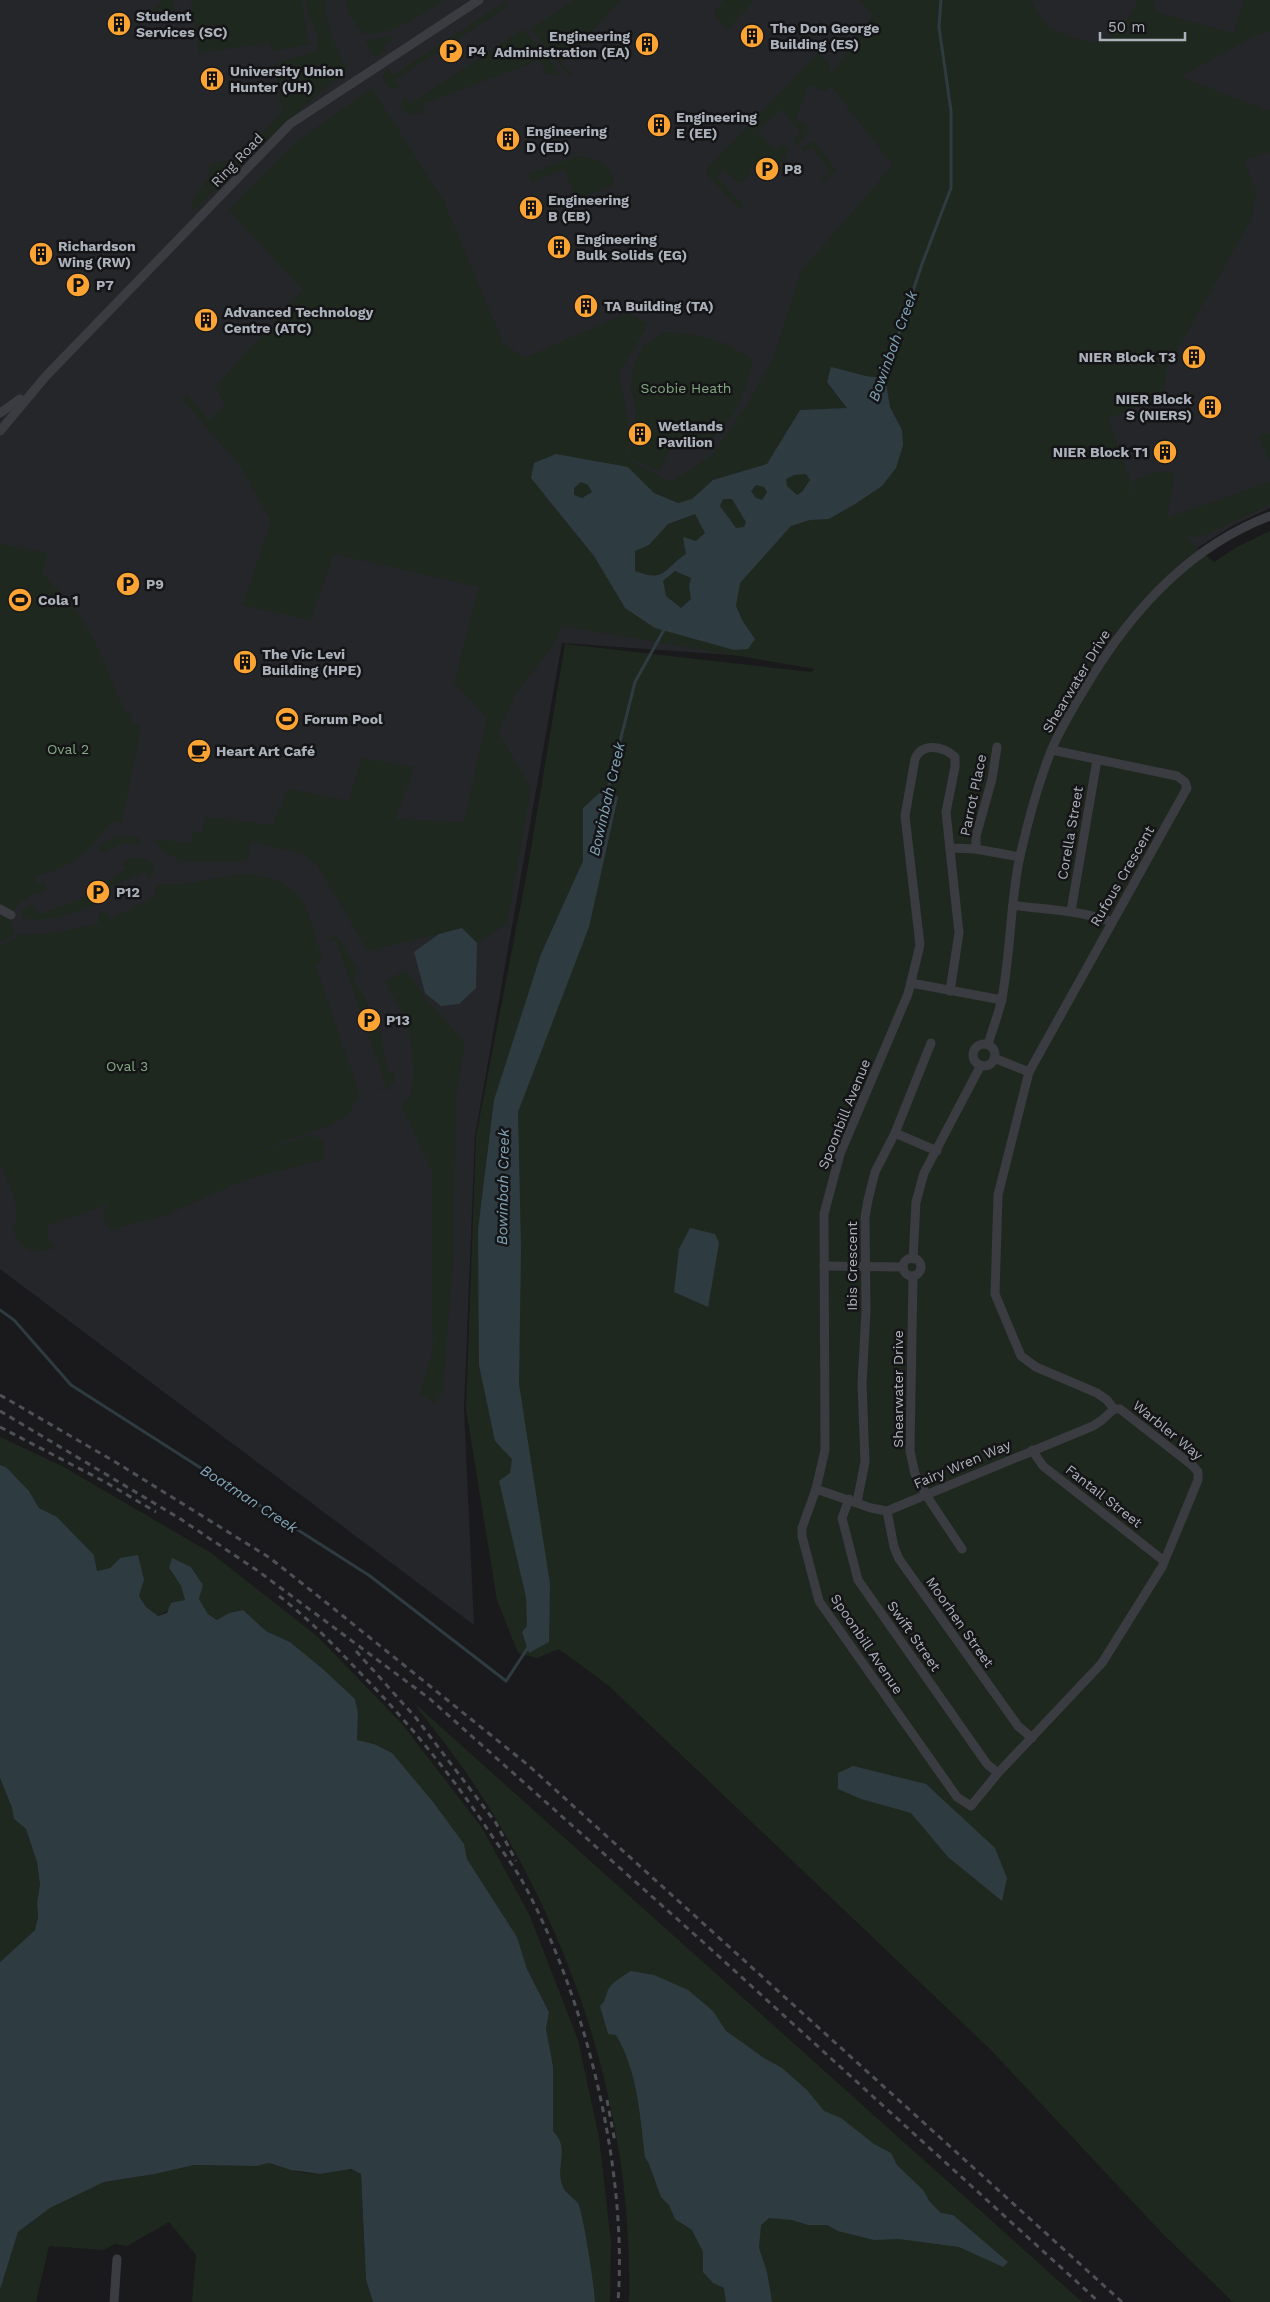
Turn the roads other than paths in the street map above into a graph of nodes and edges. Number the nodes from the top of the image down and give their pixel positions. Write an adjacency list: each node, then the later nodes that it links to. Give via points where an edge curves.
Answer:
1 (479, 0): 2 (street, Ring Road, via 290,124)
2 (46, 376): 3 (street, Ring Road); 4 (street, Ring Road)
3 (0, 413)
4 (0, 431)
5 (1270, 516): 7 (street, Shearwater Drive, via 1223,540 1173,577 1146,602 1103,657)
6 (997, 747): 10 (street, Parrot Place, via 976,836)
7 (1052, 750): 8 (street, Rufous Crescent); 11 (street, Shearwater Drive)
8 (1097, 760): 14 (street, Corella Street); 16 (street, Rufous Crescent, via 1177,776 1187,788)
9 (950, 848): 10 (street); 17 (street, Spoonbill Avenue, via 946,812 955,757 948,751 922,748 914,759 904,816 920,944); 18 (street, Spoonbill Avenue, via 959,933)
10 (976, 849): 11 (street)
11 (1020, 857): 12 (street, Shearwater Drive)
12 (1013, 905): 14 (street); 19 (street, Shearwater Drive)
13 (0, 909): 15 (street)
14 (1071, 911): 16 (street)
15 (11, 915)
16 (1112, 922): 24 (street, Rufous Crescent)
17 (911, 983): 18 (street); 28 (street, Spoonbill Avenue, via 840,1154 824,1214)
18 (950, 990): 19 (street)
19 (1002, 1000): 21 (street, Shearwater Drive)
20 (931, 1043): 25 (street, Ibis Crescent)
21 (988, 1045): 22 (street, via 994,1050); 23 (street, via 980,1046 974,1052 974,1060)
22 (994, 1058): 23 (street, via 989,1065); 24 (street)
23 (981, 1065): 26 (street)
24 (1029, 1072): 32 (street, Warbler Way, via 998,1195 995,1294 1021,1356 1036,1367 1097,1393)
25 (894, 1133): 26 (street); 29 (street, Ibis Crescent, via 875,1172 868,1200)
26 (937, 1151): 27 (street, via 924,1173 916,1202)
27 (913, 1259): 30 (street, via 907,1260); 31 (street, via 918,1261 921,1269)
28 (824, 1266): 29 (street); 34 (street, Spoonbill Avenue, via 825,1450)
29 (865, 1267): 30 (street); 36 (street, Ibis Crescent, via 862,1384 865,1462)
30 (903, 1267): 31 (street, via 906,1274)
31 (913, 1276): 35 (street, Shearwater Drive, via 910,1451 915,1474)
32 (1114, 1409): 33 (street, Fairy Wren Way, via 1093,1426); 39 (street, Warbler Way, via 1120,1409 1135,1420 1198,1472 1198,1480)
33 (1032, 1450): 35 (street, Fairy Wren Way); 39 (street, Fantail Street, via 1043,1466)
34 (816, 1489): 36 (street); 42 (street, Spoonbill Avenue, via 802,1536 819,1600 958,1797)
35 (926, 1494): 37 (street, Fairy Wren Way); 38 (street, Shearwater Drive)
36 (853, 1500): 37 (street); 41 (street, Swift Street, via 842,1518 858,1580 987,1764)
37 (887, 1511): 40 (street, Moorhen Street, via 899,1559 1018,1726)
38 (962, 1549)
39 (1164, 1561): 40 (street, Warbler Way, via 1102,1663)
40 (1032, 1738): 41 (street, Warbler Way)
41 (998, 1773): 42 (street, Warbler Way)
42 (972, 1806)
43 (117, 2259): 44 (street)
44 (114, 2302)

